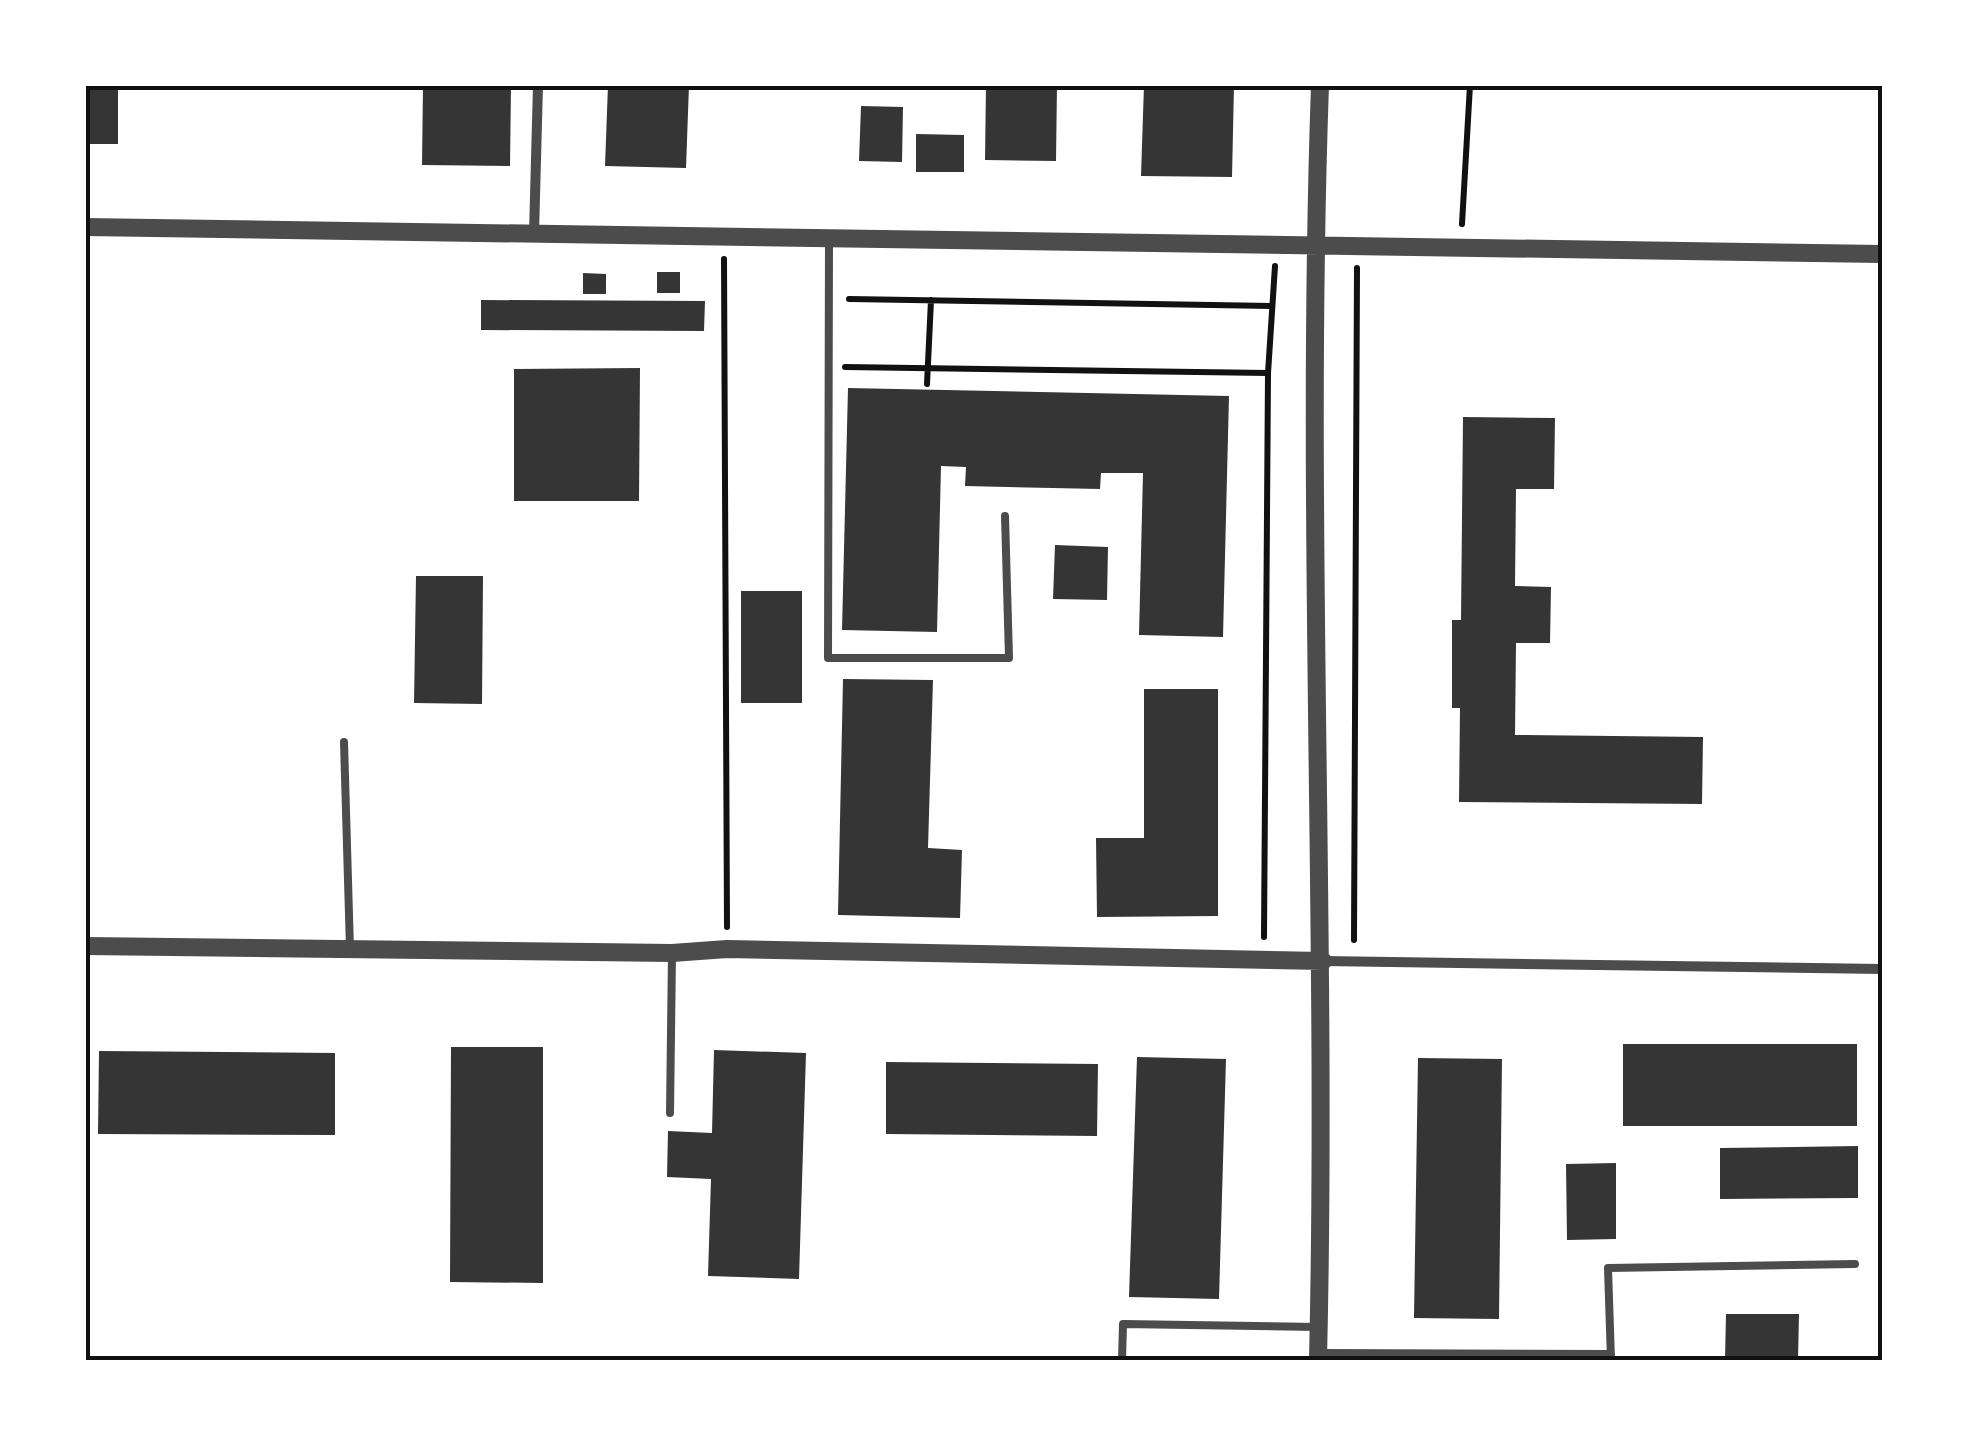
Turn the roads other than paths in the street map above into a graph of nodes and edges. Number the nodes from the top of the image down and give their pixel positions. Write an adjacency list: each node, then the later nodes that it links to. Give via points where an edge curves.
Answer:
1 (538, 85): 4 (street)
2 (1320, 85): 6 (street)
3 (85, 227): 4 (street)
4 (534, 234): 5 (street)
5 (829, 239): 6 (street); 8 (lane, via 828,658 1009,658)
6 (1314, 246): 7 (street); 13 (street)
7 (1882, 254)
8 (1005, 516)
9 (344, 742): 11 (lane)
10 (85, 946): 11 (street)
11 (350, 949): 12 (street)
12 (672, 953): 13 (street); 15 (lane)
13 (1323, 961): 14 (street); 17 (street)
14 (1882, 969)
15 (670, 1113)
16 (1855, 1264): 20 (lane, via 1608,1268)
17 (1319, 1327): 18 (street); 21 (lane, via 1124,1324)
18 (1319, 1356): 19 (lane)
19 (1454, 1357): 20 (lane)
20 (1611, 1357)
21 (1122, 1360)

